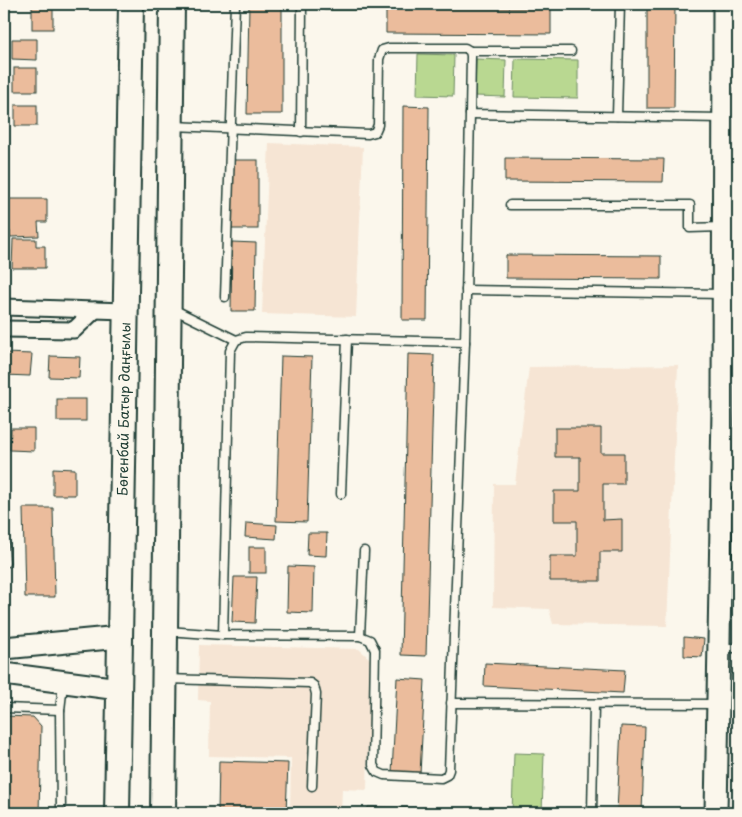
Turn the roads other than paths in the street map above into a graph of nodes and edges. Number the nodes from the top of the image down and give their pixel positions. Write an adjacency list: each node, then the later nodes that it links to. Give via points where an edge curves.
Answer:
1 (131, 4): 23 (main road, Бөгенбай Батыр даңғылы)
2 (172, 4): 12 (main road)
3 (235, 4): 13 (lane)
4 (302, 4): 14 (lane)
5 (620, 4): 10 (lane)
6 (724, 4): 11 (street, via 727,87)
7 (470, 51): 8 (lane); 9 (lane); 14 (lane, via 465,48 382,50 375,132)
8 (570, 51)
9 (470, 114): 10 (lane); 17 (lane)
10 (617, 116): 11 (lane)
11 (723, 118): 16 (street)
12 (171, 126): 13 (lane); 21 (main road)
13 (231, 129): 14 (lane); 19 (lane)
14 (301, 132)
15 (510, 205): 16 (lane, via 690,205 690,228)
16 (724, 227): 18 (street)
17 (466, 290): 18 (lane); 27 (lane)
18 (723, 294): 28 (street)
19 (225, 297)
20 (4, 307): 22 (street)
21 (169, 307): 26 (lane); 35 (main road)
22 (95, 310): 23 (street); 24 (street, via 74,330)
23 (126, 311): 38 (main road, Бөгенбай Батыр даңғылы)
24 (4, 329)
25 (347, 339): 26 (lane, via 246,337); 27 (lane); 30 (lane)
26 (236, 340): 36 (lane, via 230,351)
27 (465, 342): 45 (lane)
28 (731, 410): 29 (street)
29 (730, 482): 33 (street)
30 (341, 494)
31 (4, 544): 34 (lane)
32 (364, 551): 37 (lane)
33 (730, 562): 40 (street)
34 (5, 563)
35 (165, 631): 36 (lane); 42 (main road)
36 (223, 635): 37 (lane)
37 (360, 636): 45 (lane, via 370,640 374,650 373,765 377,772 441,778 447,775)
38 (120, 637): 39 (street); 44 (main road, Бөгенбай Батыр даңғылы)
39 (4, 648)
40 (729, 648): 47 (street)
41 (4, 674): 43 (street)
42 (164, 680): 50 (lane, via 310,683 316,694); 53 (main road)
43 (63, 682): 44 (street); 49 (lane)
44 (119, 689): 52 (main road, Бөгенбай Батыр даңғылы)
45 (452, 703): 46 (lane)
46 (594, 704): 47 (lane); 54 (lane)
47 (719, 704): 55 (street)
48 (4, 708): 49 (lane)
49 (60, 710): 51 (lane)
50 (312, 786)
51 (61, 813)
52 (117, 813)
53 (163, 813)
54 (592, 813)
55 (716, 813)

